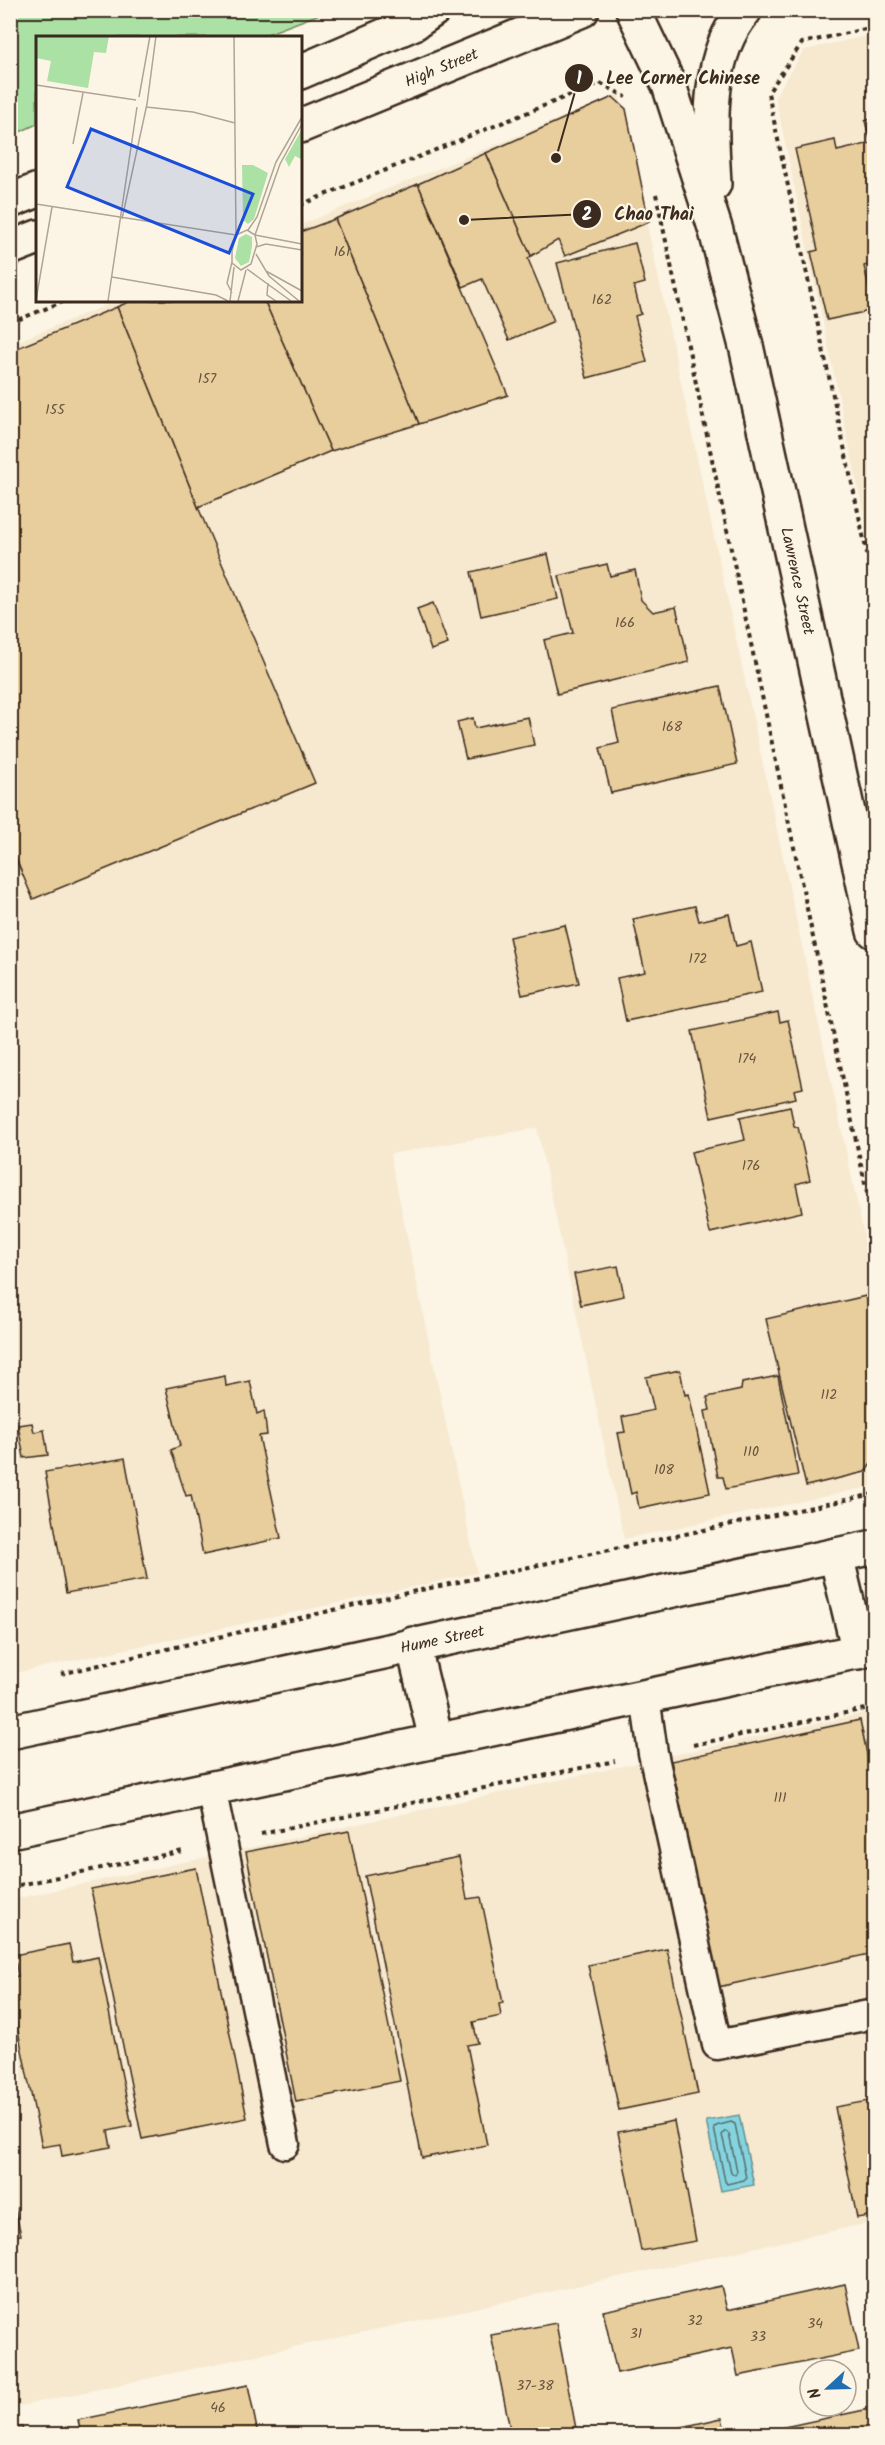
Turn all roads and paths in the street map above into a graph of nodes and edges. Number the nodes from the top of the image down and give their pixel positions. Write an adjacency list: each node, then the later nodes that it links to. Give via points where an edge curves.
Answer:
1 (433, 10): 6 (street, via 414,23)
2 (582, 10): 8 (street, High Street)
3 (633, 10): 13 (street, Lawrence Street, via 673,94)
4 (745, 10): 13 (street, Lawrence Street, via 723,50 714,92)
5 (874, 27): 18 (path, via 802,43 768,93)
6 (302, 71)
7 (628, 98): 12 (path, via 600,83)
8 (302, 125)
9 (36, 191): 11 (street)
10 (655, 191): 20 (path)
11 (10, 201)
12 (302, 204)
13 (716, 231): 19 (street, Lawrence Street, via 747,350)
14 (36, 238): 15 (street)
15 (10, 248)
16 (62, 302): 17 (path)
17 (10, 323)
18 (874, 586)
19 (874, 932)
20 (874, 1226)
21 (874, 1494): 26 (path, via 402,1594)
22 (874, 1547): 23 (street, Hume Street)
23 (836, 1555): 24 (street, Hume Street); 25 (street)
24 (413, 1644): 29 (street, Hume Street); 30 (street)
25 (867, 1650): 27 (street)
26 (57, 1675)
27 (645, 1697): 30 (street); 31 (lane)
28 (874, 1707): 31 (path)
29 (10, 1732)
30 (436, 1739): 32 (street)
31 (653, 1753): 34 (path); 36 (lane, via 717,2045)
32 (210, 1788): 33 (street); 34 (lane)
33 (10, 1831)
34 (222, 1842): 35 (path); 37 (lane)
35 (10, 1887)
36 (874, 2014)
37 (285, 2144)

